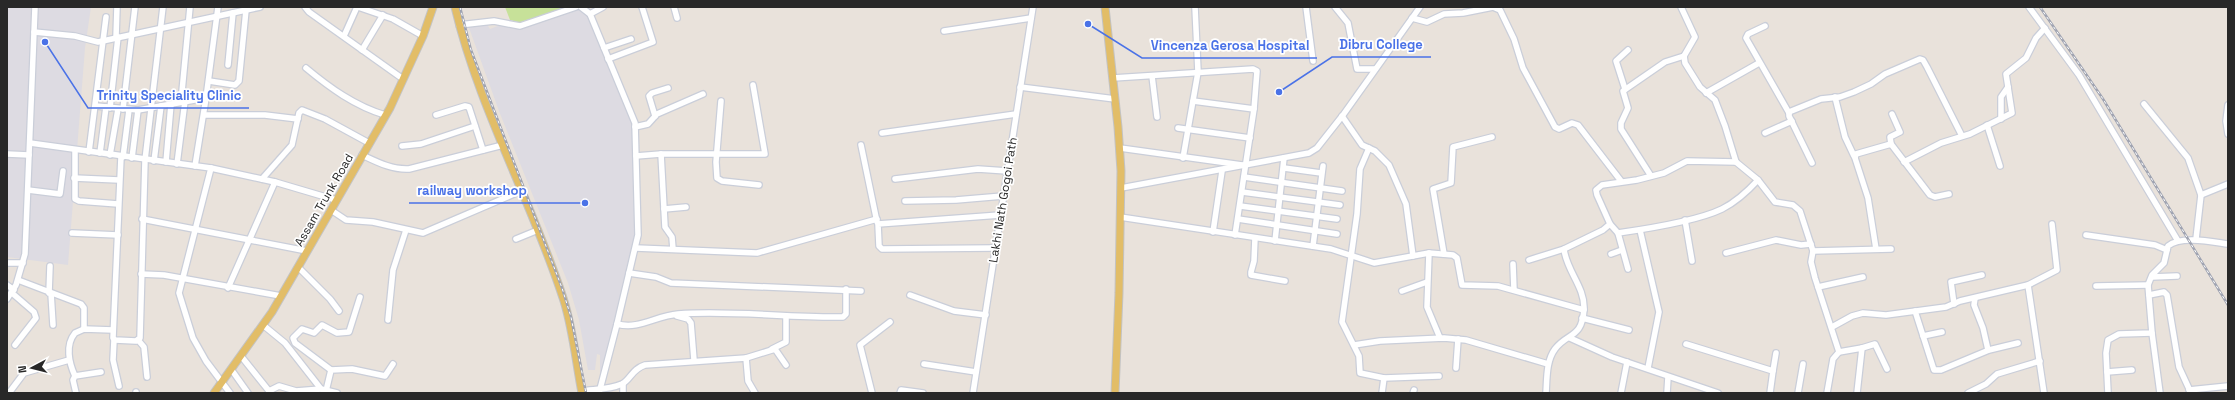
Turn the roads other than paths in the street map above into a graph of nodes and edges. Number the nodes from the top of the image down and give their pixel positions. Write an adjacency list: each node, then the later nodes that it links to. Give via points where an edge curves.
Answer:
1 (35, 7): 40 (street)
2 (117, 7): 44 (street)
3 (135, 7): 41 (street)
4 (163, 7): 38 (street)
5 (190, 7): 34 (street)
6 (218, 7): 29 (street)
7 (260, 7): 25 (street)
8 (305, 7): 42 (street)
9 (358, 7): 28 (street); 42 (street)
10 (433, 7): 43 (main road, Assam Trunk Road)
11 (455, 7): 35 (main road)
12 (576, 7): 35 (street, via 520,26 494,21)
13 (581, 7): 27 (street)
14 (603, 7): 27 (street)
15 (642, 7): 51 (street, via 653,42)
16 (674, 7): 31 (street)
17 (1033, 7): 32 (street, Lakhi Nath Gogoi Path)
18 (1105, 7): 59 (main road)
19 (1195, 7): 57 (street)
20 (1306, 7): 52 (street)
21 (1335, 7): 56 (street, via 1348,23 1357,69)
22 (1420, 7): 33 (street)
23 (1681, 7): 50 (street, via 1695,37)
24 (2029, 7): 37 (street)
25 (246, 10): 26 (street); 61 (street, via 239,81 236,85 231,85)
26 (233, 13): 29 (street); 54 (street)
27 (590, 14): 47 (street)
28 (383, 15): 43 (street); 48 (street)
29 (216, 16): 34 (street); 61 (street)
30 (106, 17): 46 (street)
31 (677, 18)
32 (1031, 18): 39 (street); 63 (street, Lakhi Nath Gogoi Path)
33 (1412, 18): 56 (street); 157 (street, via 1427,22 1444,14 1494,7 1500,10 1514,39 1523,68 1555,127 1559,129 1572,123 1578,125)
34 (188, 23): 38 (street); 73 (street)
35 (459, 25): 111 (main road, via 480,90)
36 (1764, 26): 53 (street, via 1748,34 1746,38)
37 (2045, 28): 64 (street, via 2033,43 2026,58 2006,74); 209 (street, via 2083,82)
38 (160, 29): 41 (street); 81 (street)
39 (944, 31)
40 (34, 32): 46 (street, via 75,36 94,42); 108 (street)
41 (132, 35): 44 (street); 82 (street)
42 (344, 36): 48 (street)
43 (423, 36): 60 (main road, Assam Trunk Road)
44 (117, 37): 46 (street); 80 (street)
45 (631, 39): 47 (street)
46 (105, 40): 78 (street)
47 (604, 48): 51 (street)
48 (362, 50): 60 (street)
49 (1628, 50): 66 (street, via 1616,61)
50 (1684, 56): 66 (street, via 1665,62); 67 (street, via 1685,63)
51 (608, 59): 99 (street, via 633,116)
52 (1313, 61)
53 (1759, 63): 67 (street); 85 (street)
54 (228, 65)
55 (306, 68): 89 (street, via 349,99 371,111)
56 (1375, 69): 92 (street)
57 (1198, 72): 58 (street); 74 (street); 83 (street, via 1256,69 1258,74)
58 (1152, 76): 59 (street); 93 (street)
59 (1113, 78): 71 (main road)
60 (403, 79): 89 (main road, Assam Trunk Road)
61 (209, 81): 69 (street)
62 (753, 85): 120 (street, via 766,153)
63 (1020, 87): 71 (street); 86 (street, Lakhi Nath Gogoi Path)
64 (2008, 87): 94 (street, via 2001,97); 94 (street, via 2013,112)
65 (668, 88): 91 (street, via 650,94 649,100)
66 (1625, 89): 149 (street, via 1623,94 1628,108 1621,129)
67 (1706, 93): 135 (street, via 1715,100 1720,111)
68 (703, 94): 91 (street)
69 (206, 98): 73 (street); 88 (street)
70 (1835, 98): 85 (street, via 1821,99); 105 (street, via 1868,86 1885,74 1922,60); 127 (street, via 1845,137)
71 (1115, 99): 114 (main road)
72 (722, 100): 120 (street)
73 (183, 102): 75 (street); 138 (street)
74 (1193, 102): 83 (street); 101 (street)
75 (171, 104): 79 (street); 134 (street)
76 (2144, 104): 168 (street, via 2183,150)
77 (2228, 105): 104 (street)
78 (96, 106): 80 (street); 118 (street)
79 (161, 106): 81 (street); 133 (street)
80 (108, 107): 82 (street); 119 (street)
81 (151, 108): 84 (street); 132 (street)
82 (123, 109): 84 (street); 124 (street); 128 (street)
83 (1254, 109): 106 (street)
84 (138, 110): 129 (street)
85 (1788, 113): 96 (street)
86 (1016, 114): 102 (street); 147 (street, Lakhi Nath Gogoi Path)
87 (1892, 114): 110 (street, via 1900,132 1890,137)
88 (204, 115): 95 (street, via 266,115); 140 (street)
89 (385, 115): 109 (main road, Assam Trunk Road)
90 (436, 115): 98 (street, via 468,106)
91 (655, 116): 99 (street, via 648,124)
92 (1342, 116): 115 (street, via 1361,144); 131 (street, via 1317,148 1309,153)
93 (1157, 117)
94 (2001, 118): 97 (street)
95 (298, 119): 109 (street, via 300,111 304,110); 152 (street, via 292,145)
96 (1792, 121): 103 (street); 137 (street)
97 (1986, 125): 105 (street); 142 (street)
98 (475, 126): 113 (street, via 423,143); 117 (street)
99 (635, 127): 126 (street)
100 (1178, 128): 101 (street)
101 (1188, 130): 106 (street); 130 (street)
102 (882, 133)
103 (1766, 133)
104 (2228, 134)
105 (1962, 136): 136 (street, via 1941,143)
106 (1250, 138): 139 (street)
107 (1492, 138): 226 (street, via 1453,147 1451,183 1433,189)
108 (30, 143): 116 (street); 123 (street)
109 (369, 143): 125 (main road, Assam Trunk Road)
110 (1891, 144): 127 (street, via 1871,148); 136 (street)
111 (503, 145): 117 (street); 164 (main road)
112 (861, 145): 188 (street)
113 (402, 146)
114 (1120, 148): 130 (street); 161 (main road)
115 (1369, 148): 225 (street, via 1360,168); 228 (street, via 1387,162 1402,193 1409,216)
116 (75, 150): 118 (street); 151 (street)
117 (483, 150): 125 (street, via 404,169 382,164)
118 (90, 152): 119 (street)
119 (100, 153): 124 (street)
120 (717, 153): 122 (street); 160 (street, via 716,175 719,180)
121 (7, 154): 123 (street)
122 (661, 154): 126 (street); 178 (street)
123 (29, 155): 163 (street)
124 (110, 155): 128 (street)
125 (362, 155): 171 (main road, Assam Trunk Road)
126 (636, 156): 213 (street)
127 (1854, 156): 217 (street, via 1868,198)
128 (122, 157): 129 (street); 154 (street)
129 (132, 158): 132 (street)
130 (1183, 158): 139 (street)
131 (1284, 158): 139 (street); 144 (street)
132 (145, 160): 133 (street); 184 (street)
133 (154, 161): 134 (street)
134 (166, 162): 138 (street)
135 (1736, 162): 149 (street, via 1687,161 1664,173); 155 (street)
136 (1904, 162): 167 (street, via 1930,195 1935,197)
137 (1812, 163)
138 (177, 164): 140 (street)
139 (1246, 165): 145 (street); 150 (street)
140 (195, 166): 143 (street)
141 (1322, 166): 148 (street)
142 (2000, 166)
143 (211, 168): 152 (street); 192 (street)
144 (1284, 168): 148 (street); 158 (street)
145 (1222, 170): 161 (street); 197 (street)
146 (63, 171): 163 (street, via 60,194)
147 (1007, 171): 153 (street, via 978,169); 169 (street, Lakhi Nath Gogoi Path)
148 (1321, 173): 162 (street)
149 (1651, 176): 157 (street)
150 (1244, 177): 158 (street); 166 (street)
151 (74, 178): 154 (street); 174 (street, via 74,195 77,200)
152 (262, 179): 156 (street)
153 (895, 179)
154 (119, 180): 174 (street)
155 (1758, 180): 187 (street, via 1746,193 1722,209); 210 (street, via 1775,202 1793,205 1800,210)
156 (275, 182): 171 (street); 205 (street)
157 (1621, 182): 189 (street, via 1602,185 1596,190)
158 (1282, 183): 162 (street); 170 (street)
159 (2228, 184): 168 (street)
160 (759, 185)
161 (1121, 188): 183 (main road)
162 (1319, 188): 165 (street); 173 (street)
163 (28, 190): 232 (street)
164 (521, 191): 193 (street, via 428,232); 194 (main road)
165 (1342, 191)
166 (1242, 192): 170 (street); 176 (street)
167 (1949, 194)
168 (2201, 195): 207 (street)
169 (1003, 196): 172 (street); 181 (street, Lakhi Nath Gogoi Path)
170 (1280, 198): 173 (street); 180 (street)
171 (336, 200): 179 (main road, Assam Trunk Road)
172 (904, 201)
173 (1318, 202): 175 (street); 182 (street)
174 (118, 204): 201 (street)
175 (1340, 205)
176 (1240, 206): 180 (street); 185 (street)
177 (686, 207): 178 (street)
178 (664, 209): 215 (street, via 666,228 672,237)
179 (331, 210): 193 (street, via 346,220 373,222); 221 (main road, Assam Trunk Road)
180 (1279, 211): 182 (street); 191 (street)
181 (1000, 215): 188 (street); 214 (street, Lakhi Nath Gogoi Path)
182 (1316, 216): 186 (street); 195 (street)
183 (1120, 217): 197 (street); 346 (main road)
184 (142, 219): 192 (street); 238 (street)
185 (1238, 219): 191 (street); 203 (street)
186 (1337, 219)
187 (1685, 220): 196 (street); 230 (street)
188 (878, 222): 214 (street, via 879,247 882,249); 215 (street, via 757,253)
189 (1610, 224): 199 (street); 216 (street)
190 (2052, 224): 249 (street, via 2056,270)
191 (1278, 225): 195 (street); 208 (street)
192 (197, 229): 205 (street); 243 (street)
193 (406, 230): 273 (street, via 393,270)
194 (538, 230): 206 (street); 332 (main road, via 564,302)
195 (1314, 230): 200 (street); 212 (street)
196 (1640, 230): 199 (street); 311 (street, via 1659,312)
197 (1213, 232): 203 (street)
198 (72, 233): 201 (street)
199 (1618, 233): 219 (street)
200 (1337, 234)
201 (118, 235): 280 (street)
202 (2086, 235): 220 (street, via 2155,245)
203 (1236, 236): 204 (street)
204 (1255, 238): 208 (street); 245 (street, via 1252,275)
205 (249, 239): 221 (street); 252 (street)
206 (516, 239)
207 (2196, 239): 209 (street); 211 (street)
208 (1275, 241): 212 (street)
209 (2178, 242): 220 (street, via 2171,244)
210 (1811, 244): 222 (street); 224 (street, via 1801,245 1776,240)
211 (2228, 244)
212 (1312, 246): 225 (street)
213 (636, 248): 215 (street); 237 (street)
214 (995, 248): 270 (street, Lakhi Nath Gogoi Path)
215 (673, 249)
216 (1564, 249): 229 (street); 266 (street, via 1582,296)
217 (1876, 249): 218 (street); 222 (street)
218 (1891, 249)
219 (1622, 250): 227 (street); 236 (street)
220 (2167, 250): 242 (street, via 2164,263)
221 (307, 251): 235 (main road, Assam Trunk Road)
222 (1813, 251): 251 (street, via 1811,262)
223 (1429, 253): 226 (street); 228 (street); 246 (street)
224 (1726, 253)
225 (1352, 254): 228 (street, via 1374,263); 293 (street, via 1342,322)
226 (1444, 254): 254 (street, via 1457,258 1462,285 1495,285)
227 (1611, 254)
228 (1413, 256)
229 (1529, 260)
230 (1692, 261)
231 (7, 263): 232 (street)
232 (23, 263): 244 (street)
233 (1512, 264): 254 (street)
234 (50, 266): 258 (street)
235 (298, 267): 261 (main road, Assam Trunk Road); 267 (street)
236 (1628, 269)
237 (629, 273): 253 (street, via 656,277 671,283); 276 (street)
238 (141, 274): 243 (street); 289 (street)
239 (1982, 275): 265 (street, via 1951,282)
240 (2177, 276): 242 (street)
241 (1863, 277): 251 (street)
242 (2152, 277): 248 (street)
243 (182, 279): 252 (street); 325 (street, via 179,293 187,324 206,361)
244 (18, 280): 256 (street); 258 (street)
245 (1285, 281)
246 (1427, 282): 257 (street); 285 (street, via 1427,307)
247 (7, 285): 256 (street)
248 (2148, 285): 250 (street); 260 (street)
249 (2028, 286): 263 (street); 303 (street)
250 (2096, 286)
251 (1818, 287): 278 (street)
252 (228, 288): 261 (street)
253 (846, 289): 255 (street); 271 (street, via 844,316)
254 (1514, 290): 266 (street)
255 (861, 291)
256 (13, 292): 264 (street); 292 (street, via 34,312 36,318)
257 (1402, 292)
258 (50, 293): 277 (street); 279 (street, via 83,306)
259 (910, 295): 270 (street, via 954,311)
260 (2148, 295): 283 (street); 333 (street, via 2164,292 2167,295 2181,374)
261 (281, 296): 275 (main road, Assam Trunk Road)
262 (360, 297): 314 (street, via 349,332 337,332 322,325 314,333 302,329 293,339)
263 (1975, 298): 265 (street); 296 (street, via 1974,305)
264 (7, 299)
265 (1954, 304): 268 (street)
266 (1584, 310): 272 (street)
267 (339, 311)
268 (1915, 311): 278 (street, via 1886,315 1858,314); 284 (street)
269 (671, 315): 271 (street); 276 (street, via 658,317 633,327); 302 (street, via 690,320)
270 (986, 315): 318 (street, Lakhi Nath Gogoi Path)
271 (786, 316): 295 (street, via 786,342)
272 (1582, 318): 281 (street); 286 (street, via 1576,333)
273 (388, 320)
274 (890, 322): 342 (street, via 860,345)
275 (263, 324): 299 (main road, Assam Trunk Road); 329 (street, via 285,343)
276 (616, 324): 330 (street)
277 (53, 325)
278 (1832, 327): 297 (street)
279 (84, 329): 280 (street); 301 (street, via 72,336)
280 (113, 330): 288 (street)
281 (1629, 330)
282 (1942, 332): 284 (street)
283 (2152, 333): 319 (street, via 2119,334 2110,337 2106,346); 359 (street)
284 (1923, 336): 296 (street, via 1930,363 1937,371)
285 (1440, 338): 287 (street); 293 (street)
286 (1570, 338): 304 (street); 307 (street, via 1555,349)
287 (1458, 339): 307 (street, via 1483,343); 310 (street)
288 (114, 340): 289 (street); 327 (street, via 113,360)
289 (138, 340): 322 (street, via 144,347)
290 (2018, 342): 296 (street)
291 (1686, 344): 316 (street)
292 (14, 345)
293 (1354, 345): 324 (street, via 1359,356 1360,373)
294 (1862, 348): 297 (street); 313 (street, via 1875,344); 355 (street)
295 (772, 349): 300 (street); 309 (street, via 777,351)
296 (1988, 350)
297 (1839, 352): 354 (street, via 1833,359)
298 (1776, 353): 316 (street)
299 (240, 356): 312 (main road, Assam Trunk Road); 331 (street)
300 (746, 358): 302 (street); 341 (street, via 748,381)
301 (69, 360): 320 (street); 334 (street, via 22,375)
302 (694, 360): 326 (street, via 639,367)
303 (2040, 361): 356 (street, via 1997,374 1986,384); 357 (street)
304 (1627, 362): 311 (street); 349 (street)
305 (393, 364): 314 (street, via 385,376 352,369)
306 (924, 364): 318 (street)
307 (1548, 364): 348 (street)
308 (1803, 364): 353 (street)
309 (786, 365)
310 (1456, 368)
311 (1648, 368): 323 (street)
312 (231, 369): 325 (main road, Assam Trunk Road); 338 (street)
313 (1887, 369)
314 (331, 370): 329 (street)
315 (2132, 370): 319 (street)
316 (1773, 371): 352 (street)
317 (101, 372): 320 (street)
318 (976, 372): 345 (street, Lakhi Nath Gogoi Path)
319 (2107, 372): 358 (street)
320 (75, 376): 335 (street, via 73,380)
321 (1439, 376): 324 (street)
322 (147, 377)
323 (1668, 377): 350 (street); 351 (street)
324 (1384, 378): 347 (street)
325 (221, 383): 336 (main road, Assam Trunk Road); 337 (street)
326 (622, 384): 330 (street); 340 (street)
327 (119, 386)
328 (2228, 386): 333 (street)
329 (324, 390): 331 (street, via 296,391 279,386); 339 (street)
330 (599, 391): 332 (street)
331 (269, 392)
332 (582, 392)
333 (2190, 392)
334 (8, 393)
335 (76, 393)
336 (214, 393)
337 (230, 393)
338 (248, 393)
339 (337, 393)
340 (623, 393)
341 (755, 393)
342 (872, 393)
343 (900, 393): 344 (street, via 901,390)
344 (923, 393)
345 (973, 393)
346 (1115, 393)
347 (1382, 393)
348 (1546, 393)
349 (1621, 393)
350 (1667, 393)
351 (1718, 393)
352 (1770, 393)
353 (1798, 393)
354 (1827, 393)
355 (1857, 393)
356 (1968, 393)
357 (2045, 393)
358 (2108, 393)
359 (2160, 393)

